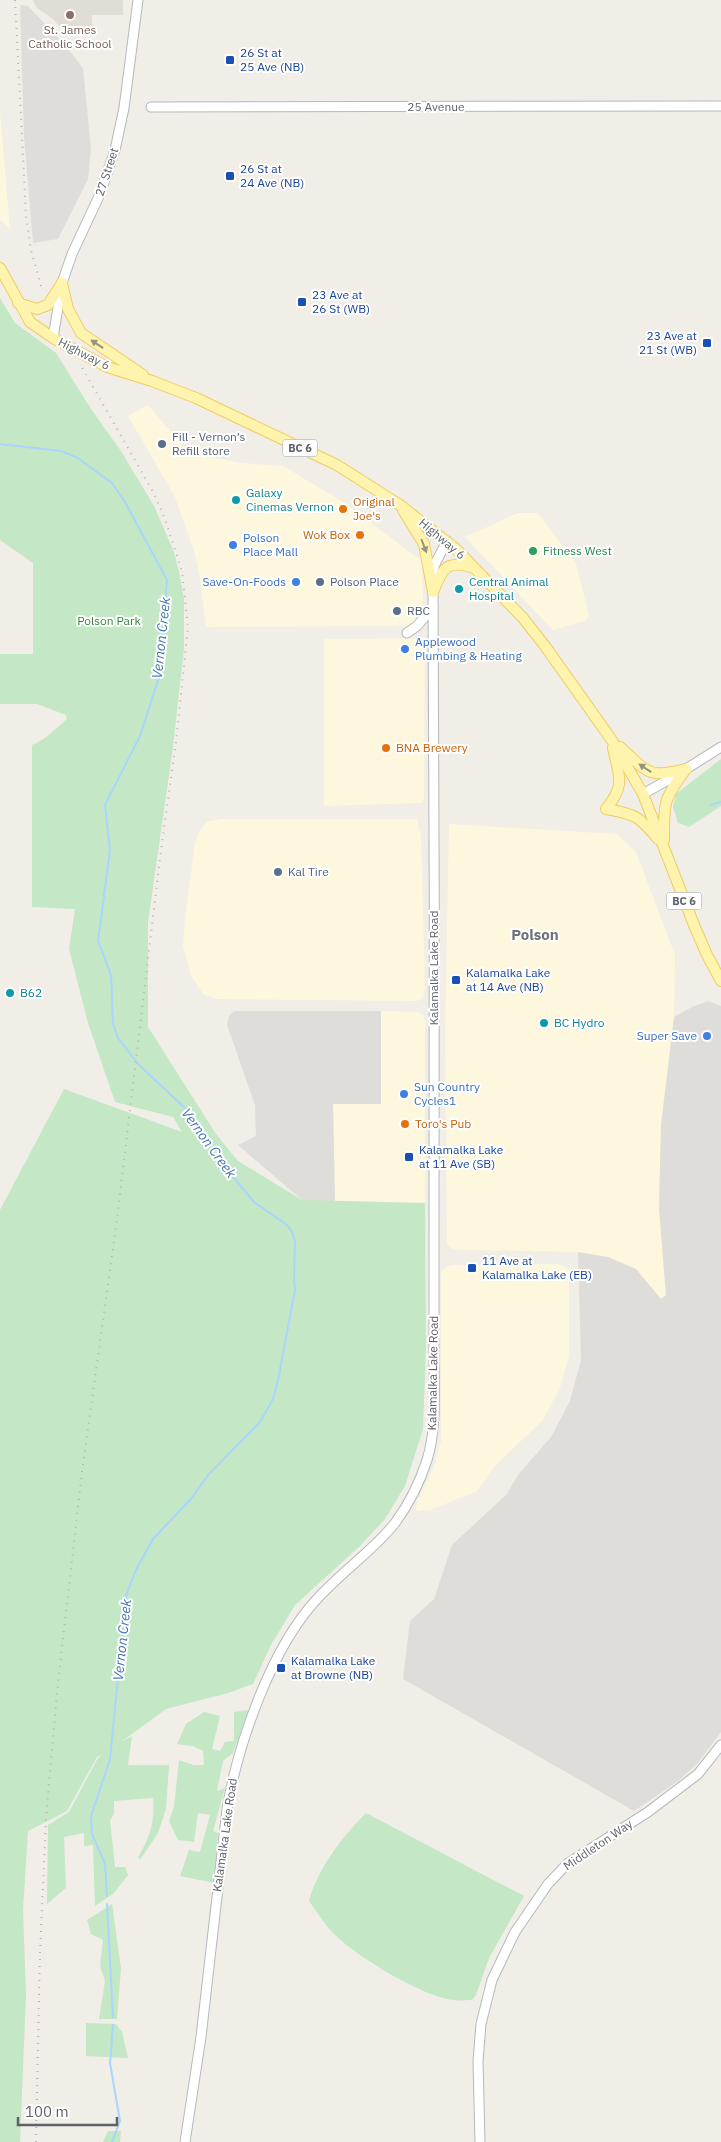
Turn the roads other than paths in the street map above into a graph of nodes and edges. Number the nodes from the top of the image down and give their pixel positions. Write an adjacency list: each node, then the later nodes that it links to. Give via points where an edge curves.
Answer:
1 (138, 0): 5 (main road, 27 Street, via 124,108 115,150)
2 (721, 106): 3 (main road, 25 Avenue)
3 (151, 107)
4 (0, 268): 6 (main road, Highway 6 / BC 6)
5 (62, 283): 6 (main road, via 48,306 37,309); 7 (main road, 27 Street); 8 (main road, one-way to 5, via 81,334 68,308)
6 (18, 303): 7 (main road, Highway 6 / BC 6, via 30,322)
7 (53, 338): 8 (main road, Highway 6 / BC 6, via 107,366)
8 (152, 381): 9 (main road, Highway 6 / BC 6, via 196,398 337,465)
9 (400, 505): 10 (main road, Highway 6 / BC 6); 12 (main road, one-way to 12, via 424,544)
10 (446, 541): 11 (main road, Highway 6 / BC 6); 12 (main road, Kalamalka Lake Road, via 434,566)
11 (477, 569): 12 (main road, via 463,564 448,566 442,571); 15 (main road, Highway 6 / BC 6, via 540,639)
12 (433, 592): 13 (main road, Kalamalka Lake Road)
13 (433, 606): 14 (main road); 22 (main road, Kalamalka Lake Road, via 432,1439 413,1495 394,1524 316,1599 294,1626 243,1741 227,1809)
14 (407, 633)
15 (611, 739): 17 (main road, one-way to 15, via 660,775 652,773); 18 (main road, Highway 6 / BC 6); 19 (main road, via 620,784 616,797 606,809 630,814 643,821)
16 (721, 747): 17 (main road)
17 (686, 769): 18 (main road); 19 (main road, via 665,803)
18 (643, 794): 19 (main road, Highway 6 / BC 6)
19 (664, 846): 20 (main road, Highway 6 / BC 6, via 706,955)
20 (721, 981)
21 (721, 1745): 23 (main road, Middleton Way, via 698,1774 648,1812 567,1864 548,1884 515,1932 492,1980 481,2024 478,2061)
22 (185, 2142)
23 (480, 2142)

